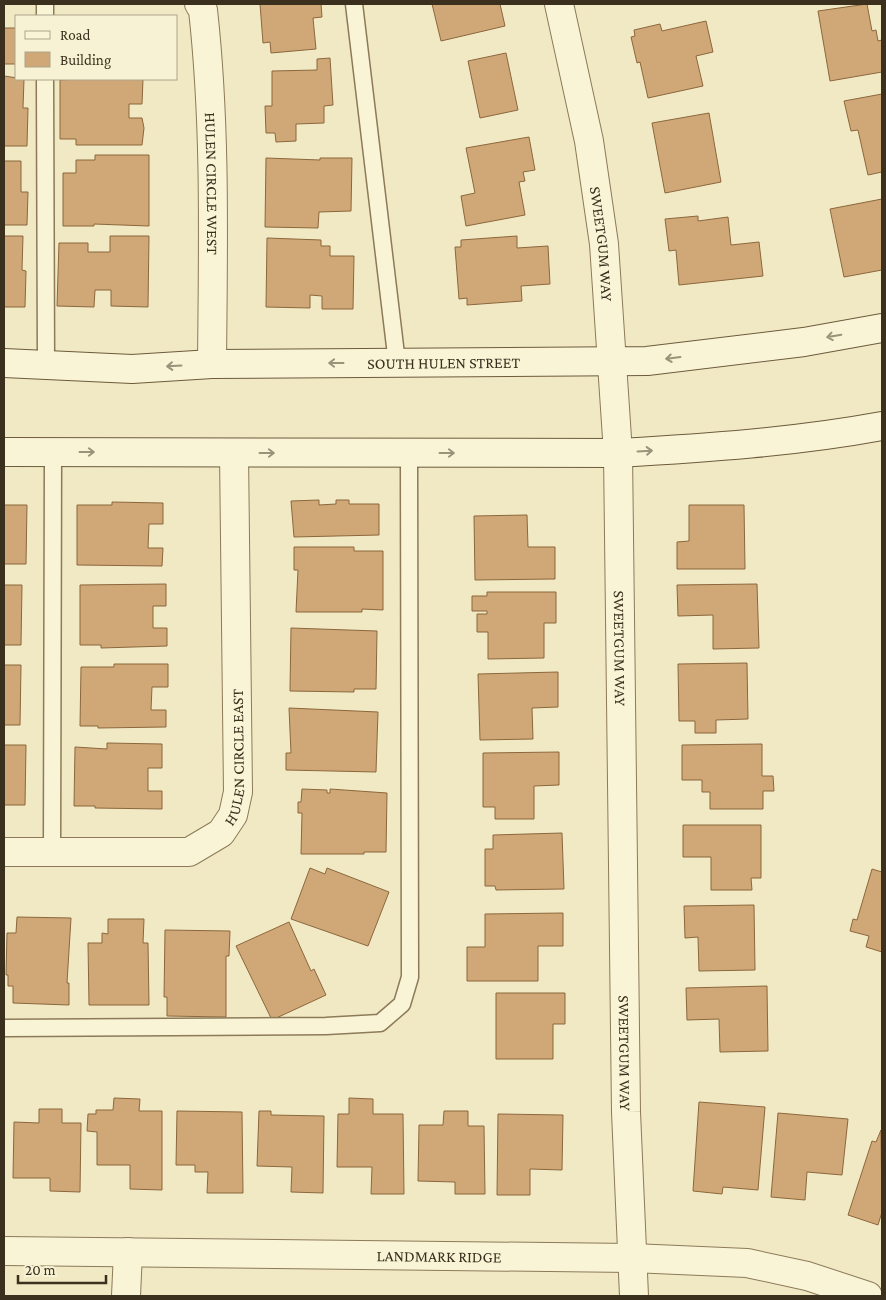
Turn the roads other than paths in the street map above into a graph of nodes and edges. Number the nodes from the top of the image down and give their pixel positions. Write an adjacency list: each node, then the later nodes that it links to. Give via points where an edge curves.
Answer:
1 (199, 4): 9 (street, HULEN CIRCLE WEST, via 203,10 210,72)
2 (354, 4): 7 (lane)
3 (559, 4): 6 (street, SWEETGUM WAY, via 589,141 604,244)
4 (45, 80): 10 (lane)
5 (882, 328): 6 (street, SOUTH HULEN STREET, one-way to 6, via 804,342 647,361)
6 (612, 362): 7 (street, SOUTH HULEN STREET); 16 (street, SWEETGUM WAY)
7 (397, 363): 9 (street, SOUTH HULEN STREET, one-way to 9)
8 (4, 364): 10 (street, SOUTH HULEN STREET)
9 (212, 364): 10 (street, SOUTH HULEN STREET, one-way to 10, via 132,369)
10 (46, 365)
11 (882, 426): 16 (street, one-way to 11, via 824,436)
12 (4, 452): 13 (street)
13 (53, 452): 14 (street, one-way to 14); 18 (lane)
14 (234, 453): 15 (street, one-way to 15); 18 (street, HULEN CIRCLE EAST, via 238,792 233,815 221,833 189,852)
15 (409, 453): 16 (street, one-way to 16); 19 (lane, via 410,977 402,1004 380,1023)
16 (618, 453): 22 (street, SWEETGUM WAY, via 626,1112)
17 (4, 852): 18 (street, HULEN CIRCLE EAST)
18 (52, 852)
19 (4, 1028)
20 (4, 1251): 21 (street, LANDMARK RIDGE)
21 (128, 1252): 22 (street, LANDMARK RIDGE); 23 (street)
22 (632, 1258): 24 (street, SWEETGUM WAY); 25 (street, LANDMARK RIDGE, via 747,1263 807,1276)
23 (126, 1296)
24 (634, 1296)
25 (868, 1296)

